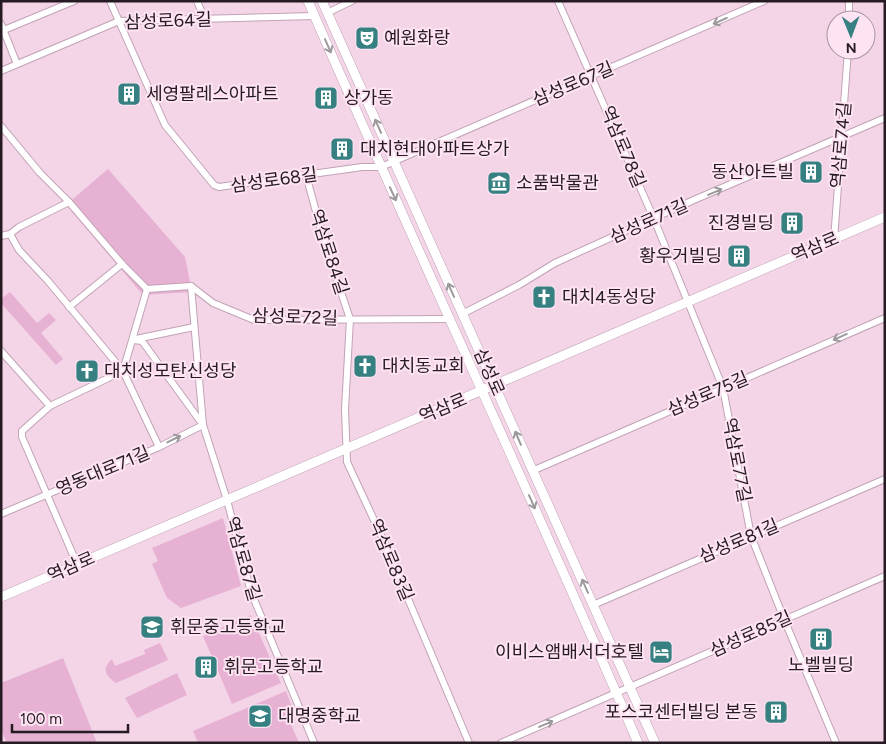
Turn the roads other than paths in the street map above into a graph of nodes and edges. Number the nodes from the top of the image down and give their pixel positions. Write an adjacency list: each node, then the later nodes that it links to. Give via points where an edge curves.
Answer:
1 (74, 1): 13 (street)
2 (110, 1): 12 (street)
3 (197, 1): 11 (street)
4 (308, 1): 10 (main road, 삼성로)
5 (322, 1): 9 (main road, 삼성로)
6 (352, 1): 9 (street)
7 (558, 1): 17 (street, 역삼로78길)
8 (764, 1): 17 (street, 삼성로67길, one-way to 17)
9 (327, 13): 21 (main road, 삼성로, one-way to 9)
10 (315, 16): 11 (street, 삼성로64길); 22 (main road, 삼성로, one-way to 22)
11 (205, 20): 12 (street, 삼성로64길)
12 (119, 21): 15 (street, 삼성로64길); 26 (street, 삼성로68길, via 165,125 214,185 219,187)
13 (2, 27): 15 (street)
14 (847, 60): 20 (street, 역삼로74길)
15 (17, 64): 16 (street, 삼성로64길)
16 (1, 71)
17 (592, 76): 23 (street, 삼성로67길); 30 (street, 역삼로78길)
18 (885, 118): 20 (street, 삼성로71길)
19 (1, 126): 28 (street, via 40,173)
20 (841, 137): 30 (street, 삼성로71길, one-way to 20); 33 (street, 역삼로74길)
21 (389, 150): 22 (main road); 23 (main road, 삼성로)
22 (376, 156): 24 (main road, 삼성로)
23 (394, 161): 24 (street, 삼성로67길); 25 (main road, 삼성로)
24 (381, 167): 26 (street, 삼성로68길); 27 (main road, 삼성로)
25 (399, 172): 27 (main road); 39 (main road, 삼성로, one-way to 25)
26 (306, 175): 41 (street, 역삼로84길)
27 (386, 177): 42 (main road, 삼성로, one-way to 42)
28 (70, 202): 31 (street); 34 (street)
29 (885, 217): 33 (main road, 역삼로)
30 (654, 219): 37 (street, 역삼로78길); 39 (street, 삼성로71길, via 556,263)
31 (10, 234): 32 (street); 38 (street, via 19,250)
32 (1, 236)
33 (834, 240): 37 (main road, 역삼로)
34 (122, 264): 36 (street); 38 (street)
35 (190, 286): 36 (street); 41 (street, 삼성로72길, via 213,303 254,320); 43 (street)
36 (147, 289): 44 (street)
37 (688, 302): 47 (main road, 역삼로); 48 (street, 역삼로77길)
38 (68, 307): 46 (street)
39 (462, 314): 47 (main road, 삼성로)
40 (885, 318): 48 (street, 삼성로75길, one-way to 48)
41 (350, 319): 42 (street, 삼성로72길); 53 (street, 역삼로84길, via 345,408)
42 (450, 319): 49 (main road, 삼성로)
43 (194, 327): 44 (street); 51 (street)
44 (133, 340): 46 (street); 51 (street, via 142,341)
45 (1, 351): 50 (street)
46 (123, 371): 50 (street); 52 (street)
47 (495, 385): 49 (main road, 역삼로); 54 (main road, 삼성로, one-way to 47)
48 (723, 388): 54 (street, 삼성로75길); 59 (street, 역삼로77길)
49 (481, 392): 53 (main road, 역삼로); 66 (main road, 삼성로, one-way to 66)
50 (50, 406): 56 (street, via 22,431)
51 (203, 425): 52 (street, 영동대로71길, one-way to 51); 57 (street, 역삼로87길)
52 (158, 447): 56 (street, 영동대로71길)
53 (347, 449): 57 (main road, 역삼로); 68 (street, 역삼로83길, via 347,462)
54 (532, 471): 63 (main road, 삼성로, one-way to 54)
55 (885, 479): 59 (street, 삼성로81길)
56 (47, 494): 58 (street, 영동대로71길); 60 (street)
57 (227, 500): 60 (main road, 역삼로); 67 (street, 역삼로87길, via 251,592)
58 (1, 514)
59 (751, 536): 63 (street, 삼성로81길); 64 (street, 역삼로77길)
60 (77, 564): 62 (main road, 역삼로)
61 (885, 576): 64 (street, 삼성로85길)
62 (1, 597)
63 (593, 605): 65 (main road, 삼성로)
64 (784, 619): 65 (street, 삼성로85길); 72 (street, 역삼로77길)
65 (631, 687): 66 (street, 삼성로85길); 71 (main road, 삼성로)
66 (617, 693): 69 (street, 삼성로85길, one-way to 66); 70 (main road, 삼성로)
67 (314, 743)
68 (469, 743)
69 (501, 743)
70 (638, 743)
71 (655, 743)
72 (836, 743)

